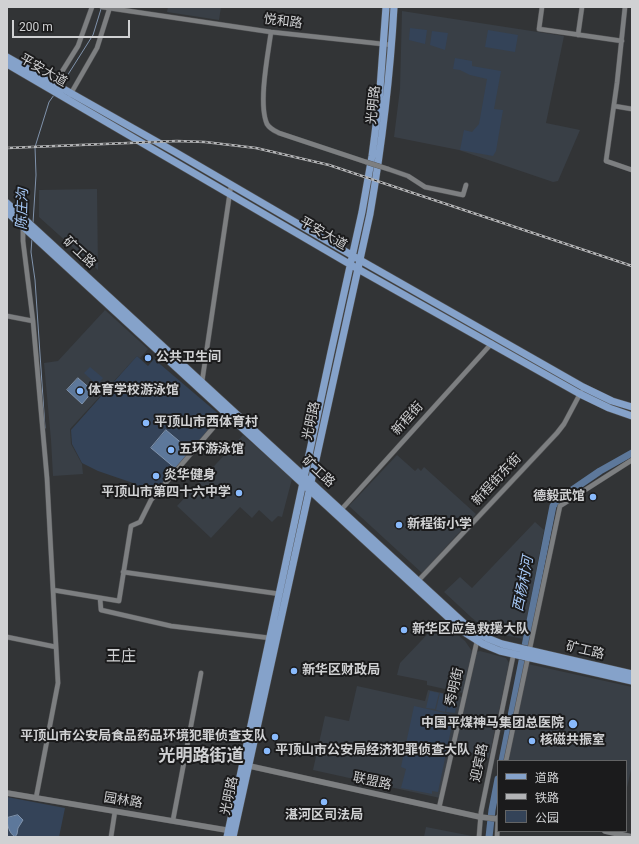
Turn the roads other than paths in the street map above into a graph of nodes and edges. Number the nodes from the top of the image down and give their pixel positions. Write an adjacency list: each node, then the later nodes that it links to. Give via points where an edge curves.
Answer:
1 (92, 7): 15 (street, via 78,46)
2 (102, 7): 8 (street, 悦和路)
3 (386, 7): 12 (main road, 光明路)
4 (394, 7): 12 (main road, 光明路)
5 (542, 7): 10 (street, via 539,29)
6 (582, 7): 10 (street)
7 (625, 7): 11 (street)
8 (109, 8): 9 (street, 悦和路); 16 (street, via 97,48)
9 (271, 32): 12 (street, 悦和路); 21 (street, bridge, via 264,88 264,106 271,129 408,176 425,187 463,195)
10 (578, 35): 11 (street)
11 (622, 41): 17 (street)
12 (388, 45): 26 (main road, 光明路, via 372,156); 27 (main road, 光明路, via 387,103 380,158)
13 (7, 57): 15 (main road, 平安大道)
14 (7, 64): 15 (main road, 平安大道)
15 (54, 88): 16 (main road, 平安大道)
16 (68, 95): 20 (main road, 平安大道); 22 (main road, 平安大道, via 176,163)
17 (614, 106): 18 (street); 19 (street, via 606,161)
18 (632, 109)
19 (632, 170)
20 (231, 185): 22 (street); 26 (main road, 平安大道)
21 (466, 185)
22 (230, 193): 28 (main road, 平安大道); 33 (street)
23 (7, 206): 24 (main road, 矿工路)
24 (25, 223): 25 (main road, 矿工路); 31 (street, via 23,241)
25 (38, 236): 33 (main road, 矿工路); 36 (main road, 矿工路)
26 (352, 256): 27 (main road, 平安大道); 28 (main road, 光明路)
27 (360, 260): 29 (main road, 光明路); 32 (main road, 平安大道)
28 (350, 264): 29 (main road, 平安大道); 39 (main road, 光明路)
29 (358, 269): 32 (main road, 平安大道); 40 (main road, 光明路)
30 (7, 316): 31 (street)
31 (33, 321): 46 (street, via 47,478)
32 (494, 341): 34 (main road, 平安大道); 43 (street, 新程街)
33 (202, 382): 39 (main road, 矿工路)
34 (582, 391): 35 (main road, 平安大道); 37 (main road, 平安大道, via 609,408); 45 (street, 新程街东街, via 557,433)
35 (632, 407)
36 (225, 414): 41 (main road, 矿工路); 44 (street, via 151,500 140,522 131,526)
37 (632, 416)
38 (632, 460): 54 (street, via 560,506)
39 (304, 476): 40 (main road, 矿工路); 41 (main road, 光明路)
40 (311, 482): 42 (main road, 光明路); 43 (main road, 矿工路)
41 (302, 484): 42 (main road, 矿工路); 47 (main road, 光明路)
42 (310, 490): 43 (main road, 矿工路); 47 (main road, 光明路)
43 (339, 513): 45 (main road, 矿工路); 51 (main road, 矿工路, via 454,624)
44 (123, 572): 47 (street); 48 (street, via 119,601)
45 (418, 581): 53 (main road, 矿工路, via 474,631)
46 (53, 590): 48 (street); 52 (street)
47 (282, 594): 50 (main road, 光明路); 59 (main road, 光明路)
48 (100, 598): 50 (street, via 101,610 171,626)
49 (7, 637): 52 (street)
50 (270, 638): 59 (main road, 光明路)
51 (477, 641): 53 (main road, 矿工路, via 500,651); 62 (street, 秀明街)
52 (56, 647): 61 (street, via 58,690)
53 (517, 651): 54 (main road, 矿工路); 64 (street, 迎宾路)
54 (528, 654): 56 (main road, 矿工路); 57 (main road, 矿工路); 58 (street)
55 (201, 673): 66 (street)
56 (632, 674)
57 (632, 681)
58 (506, 760)
59 (245, 766): 62 (street, 联盟路); 68 (main road, 光明路)
60 (7, 793): 61 (street, 园林路)
61 (36, 798): 63 (street, 园林路)
62 (439, 808): 64 (street, 联盟路)
63 (115, 811): 66 (street, 园林路); 69 (street)
64 (482, 817): 65 (street, 联盟路); 70 (street, 迎宾路)
65 (497, 818): 71 (street)
66 (173, 820): 68 (street, 园林路)
67 (610, 832): 72 (street)
68 (231, 834)
69 (111, 837)
70 (479, 837)
71 (497, 837)
72 (632, 837)

